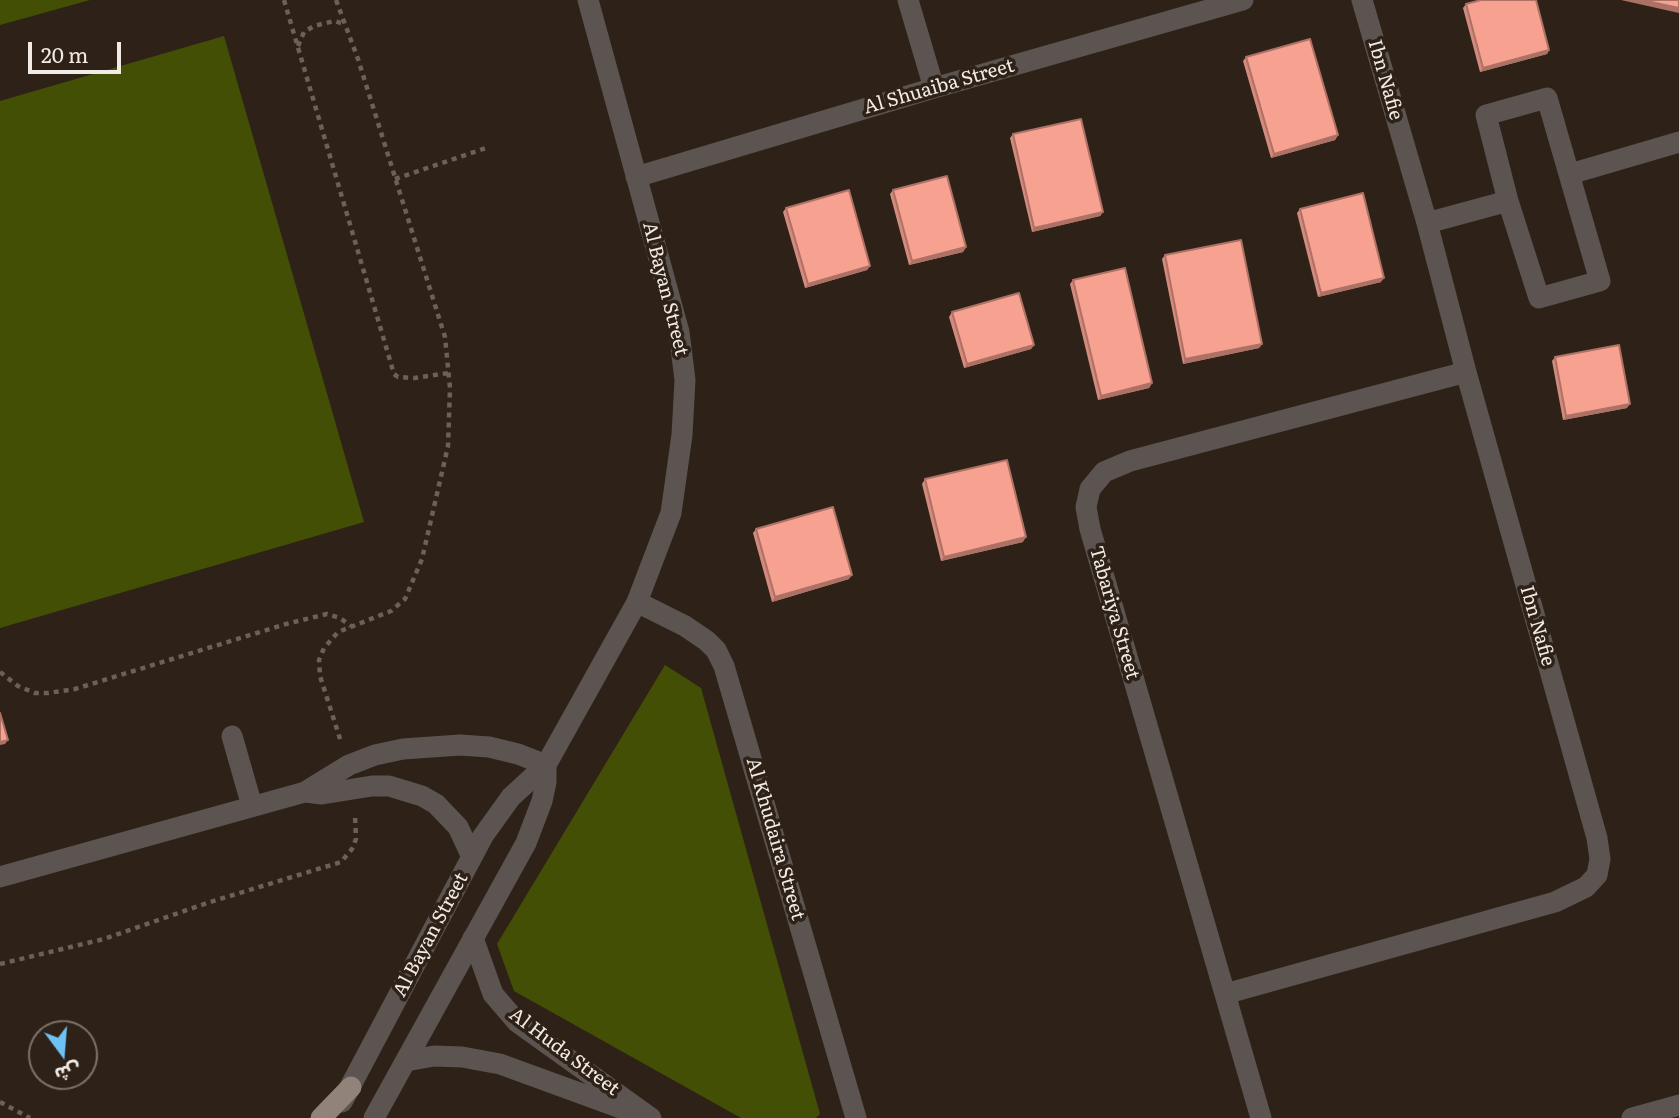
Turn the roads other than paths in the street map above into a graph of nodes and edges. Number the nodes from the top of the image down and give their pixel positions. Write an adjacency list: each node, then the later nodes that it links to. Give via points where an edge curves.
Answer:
1 (588, 0): 8 (street, Al Bayan Street)
2 (908, 0): 5 (street)
3 (1243, 0): 5 (street, Al Shuaiba Street)
4 (1362, 0): 10 (street, Ibn Nafie)
5 (934, 88): 8 (street, Al Shuaiba Street)
6 (1679, 142): 7 (street)
7 (1570, 174): 9 (street, via 1547,98 1488,114); 9 (street, via 1601,277 1598,283 1539,298)
8 (636, 177): 12 (street, Al Bayan Street, via 679,332 685,380 671,513)
9 (1508, 201): 10 (street)
10 (1427, 223): 11 (street, Ibn Nafie)
11 (1466, 372): 20 (street, Ibn Nafie, via 1597,838 1597,875 1586,887 1555,902); 20 (street, Tabariya Street, via 1130,461 1104,472 1090,489 1086,507 1090,529)
12 (637, 602): 14 (street, Al Bayan Street); 28 (street, Al Khudaira Street, via 706,641 724,666)
13 (232, 736): 16 (street)
14 (546, 765): 15 (street, via 489,747 403,749 349,765); 17 (street, Al Bayan Street, via 511,797); 19 (street, Al Bayan Street, via 536,823)
15 (305, 792): 16 (street); 17 (street, via 389,786 422,796 458,827)
16 (252, 806): 18 (street)
17 (472, 857): 22 (street, Al Bayan Street)
18 (0, 877)
19 (473, 938): 21 (street, Al Bayan Street); 27 (street, Al Huda Street, via 493,994 517,1022)
20 (1225, 994): 29 (street, Tabariya Street)
21 (406, 1061): 26 (street, Al Bayan Street); 27 (street, Al Huda Street, via 434,1056 500,1064)
22 (351, 1087): 24 (main road); 25 (street, Al Bayan Street)
23 (1679, 1105): 30 (street)
24 (321, 1118)
25 (332, 1118)
26 (374, 1118)
27 (650, 1118)
28 (856, 1118)
29 (1261, 1118)
30 (1632, 1118)

